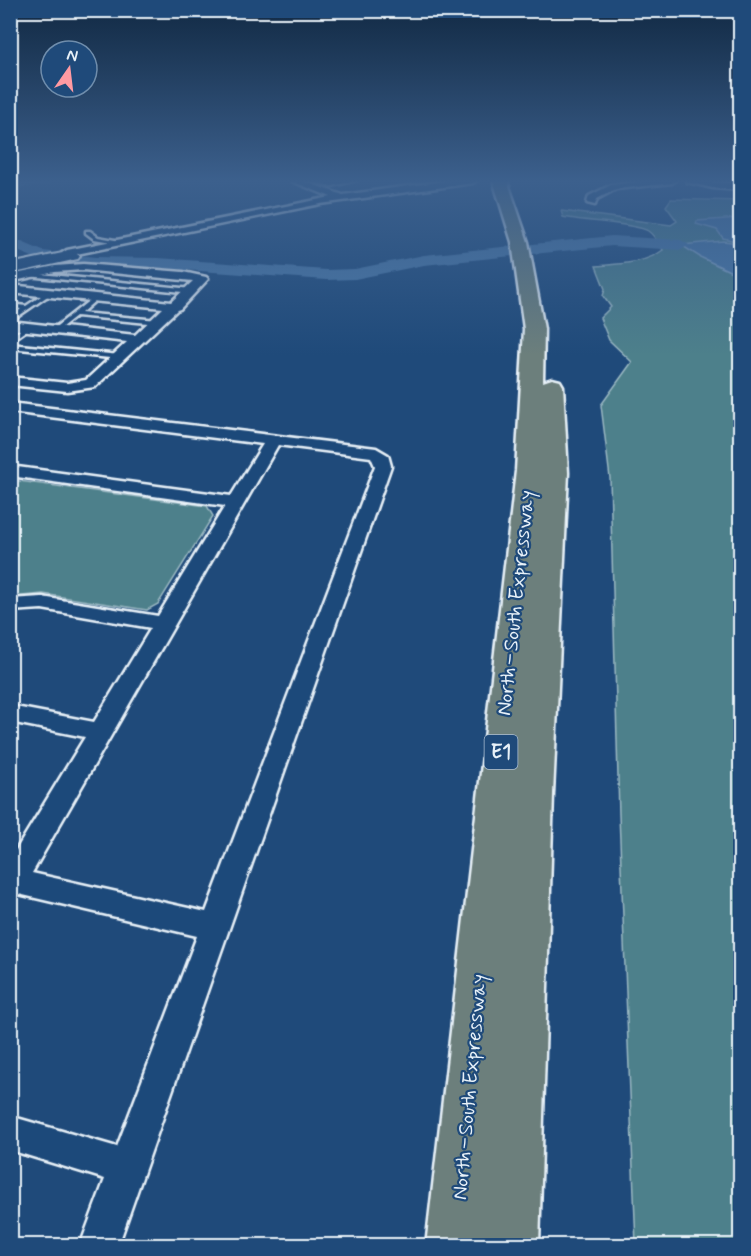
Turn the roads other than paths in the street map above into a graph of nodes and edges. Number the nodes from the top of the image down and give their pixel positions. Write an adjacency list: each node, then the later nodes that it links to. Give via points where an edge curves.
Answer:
1 (100, 239): 6 (lane)
2 (139, 239): 6 (street)
3 (149, 239): 8 (street)
4 (525, 239): 7 (highway, North–South Expressway / E1)
5 (527, 239): 7 (highway, North–South Expressway / E1)
6 (123, 242): 8 (street)
7 (530, 250): 42 (highway, North–South Expressway / E1, via 534,329 529,471); 43 (highway, North–South Expressway / E1, via 551,329 555,473)
8 (70, 255): 9 (main road)
9 (21, 267): 10 (street); 15 (street, via 93,267 200,278)
10 (10, 279)
11 (10, 289): 12 (street)
12 (49, 293): 13 (street); 16 (lane)
13 (95, 298): 15 (street); 17 (lane)
14 (10, 306): 16 (lane)
15 (176, 306): 19 (street)
16 (27, 308): 18 (lane)
17 (75, 314): 19 (lane); 21 (lane)
18 (10, 322): 20 (street)
19 (158, 322): 22 (street)
20 (28, 327): 21 (street); 23 (lane)
21 (55, 330): 22 (street)
22 (140, 339): 25 (street)
23 (10, 340)
24 (10, 346): 25 (lane)
25 (120, 357): 27 (street)
26 (10, 367): 27 (street)
27 (99, 377): 28 (street, via 78,387)
28 (10, 381)
29 (10, 407): 30 (street)
30 (273, 440): 32 (street); 38 (street, via 376,453 383,466)
31 (10, 471): 32 (street)
32 (236, 502): 34 (street)
33 (10, 605): 34 (street, via 42,603)
34 (165, 624): 36 (street)
35 (10, 714): 36 (street)
36 (101, 732): 37 (street)
37 (12, 880): 38 (street)
38 (215, 927): 40 (street)
39 (10, 1133): 40 (street)
40 (127, 1168): 41 (street)
41 (99, 1245)
42 (456, 1245)
43 (509, 1245)

